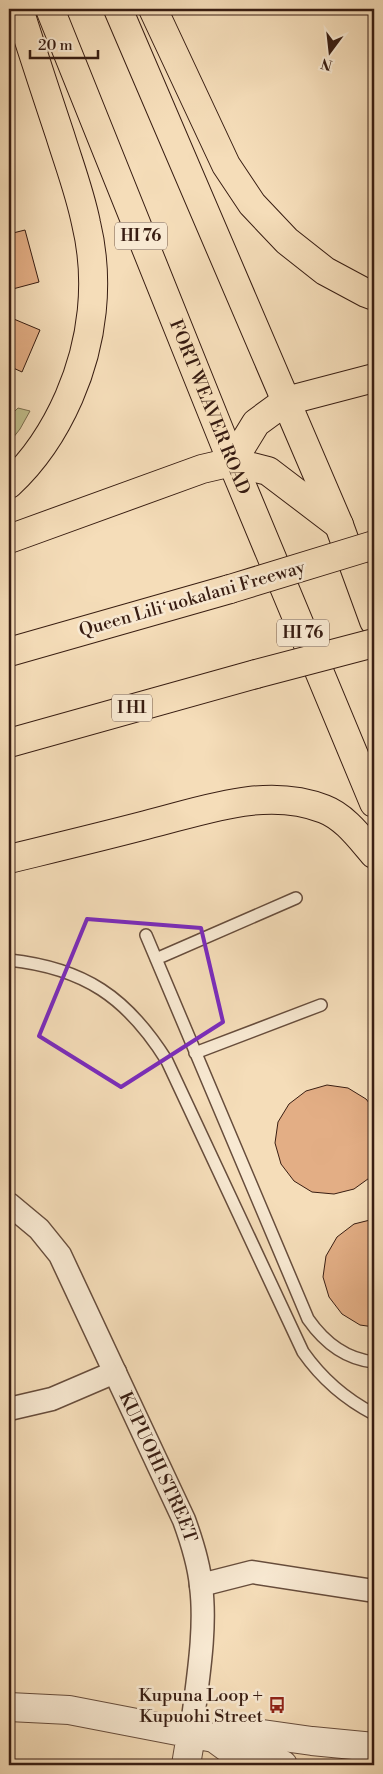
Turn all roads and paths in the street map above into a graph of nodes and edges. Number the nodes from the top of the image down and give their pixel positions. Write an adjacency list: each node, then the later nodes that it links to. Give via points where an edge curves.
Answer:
1 (18, 9): 9 (highway, via 86,223 93,269 93,306 78,376 61,416 38,453)
2 (50, 9): 8 (highway, FORT WEAVER ROAD / HI 76)
3 (118, 9): 7 (highway)
4 (153, 9): 5 (highway, via 226,165 252,204 287,241 326,271)
5 (374, 296)
6 (374, 378): 7 (highway)
7 (286, 401): 8 (highway, via 256,423); 10 (highway)
8 (232, 462): 10 (highway, via 268,471); 11 (highway, via 202,469); 17 (highway, FORT WEAVER ROAD / HI 76)
9 (9, 484)
10 (339, 525): 13 (highway)
11 (9, 539)
12 (374, 546): 15 (highway, Queen Liliʻuokalani Freeway, bridge)
13 (374, 621)
14 (374, 643): 16 (highway, I H1, bridge)
15 (9, 652)
16 (9, 743)
17 (374, 803)
18 (374, 854): 19 (highway, via 350,826 327,809 291,799 270,799 228,805)
19 (9, 859)
20 (296, 898): 22 (lane)
21 (146, 935): 22 (lane)
22 (156, 959): 25 (lane)
23 (9, 960): 30 (lane, via 36,962 89,981 113,996 152,1037 167,1060 303,1352 332,1387)
24 (321, 1005): 25 (lane)
25 (195, 1053): 27 (lane, via 308,1319 334,1348)
26 (9, 1204): 28 (street, KUPUOHI STREET, via 39,1229 60,1255)
27 (374, 1362)
28 (115, 1372): 29 (street, via 52,1399); 31 (street, KUPUOHI STREET, via 184,1520)
29 (9, 1409)
30 (374, 1414)
31 (201, 1584): 32 (street, via 252,1572); 34 (street, KUPUOHI STREET)
32 (374, 1591)
33 (9, 1707): 34 (street, via 69,1710)
34 (202, 1737): 35 (street, via 242,1731); 36 (street, KUPUOHI STREET); 37 (street, via 240,1757)
35 (374, 1747)
36 (186, 1765)
37 (283, 1765)

